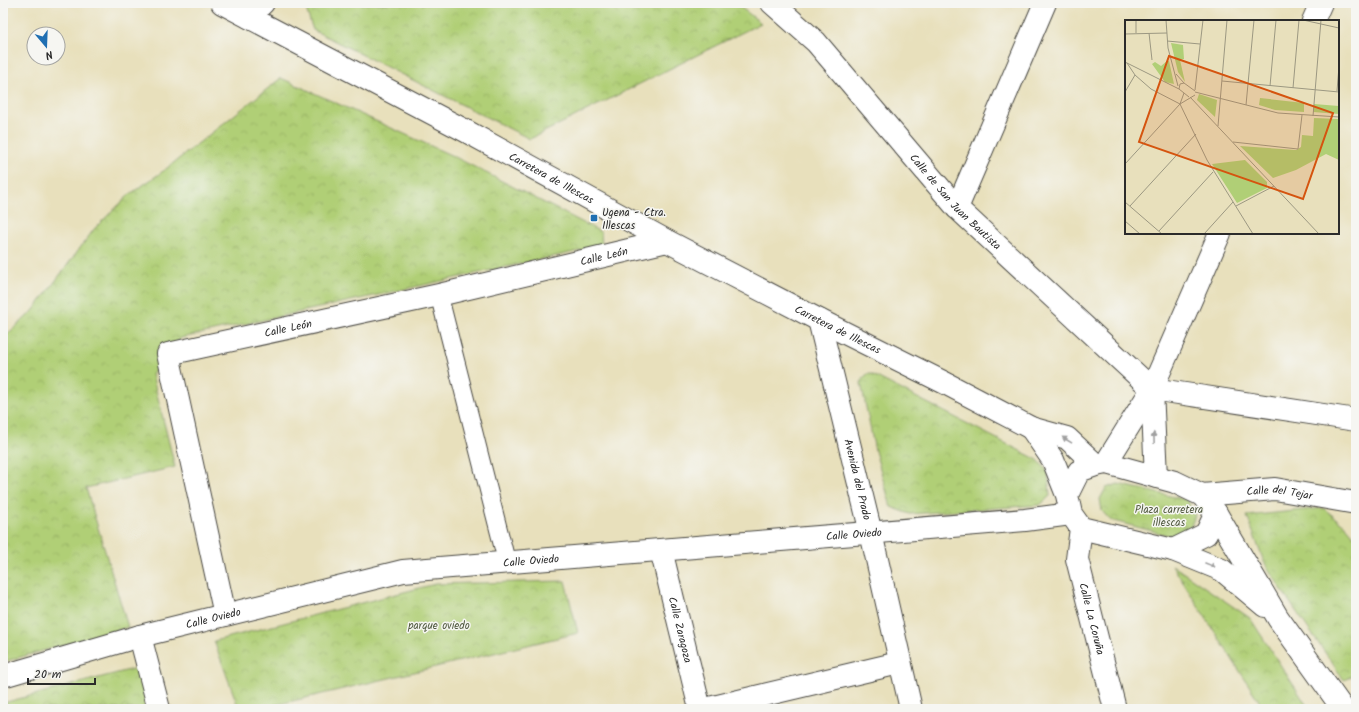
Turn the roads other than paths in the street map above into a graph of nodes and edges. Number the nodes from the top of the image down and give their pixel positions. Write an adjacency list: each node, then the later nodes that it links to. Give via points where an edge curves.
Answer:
1 (222, 3): 5 (street, Carretera de Illescas)
2 (772, 3): 7 (street, Calle de San Juan Bautista, via 816,42)
3 (1045, 3): 7 (street)
4 (1320, 3): 6 (street)
5 (256, 10): 9 (street, Carretera de Illescas, via 464,130)
6 (1313, 20)
7 (957, 208): 12 (street, Calle de San Juan Bautista)
8 (1220, 234): 12 (street)
9 (667, 241): 10 (street, Calle León); 11 (street, Carretera de Illescas)
10 (439, 295): 24 (street); 25 (street, Calle León, via 168,354)
11 (819, 320): 14 (street, Carretera de Illescas); 21 (street, Avenida del Prado)
12 (1152, 388): 13 (street); 15 (street); 16 (street, one-way to 12)
13 (1356, 420)
14 (1031, 428): 15 (street, Carretera de Illescas, one-way to 14, via 1067,438); 19 (street, Carretera de Illescas, via 1053,460)
15 (1101, 464): 16 (street); 19 (street, via 1079,471)
16 (1156, 477): 17 (street, via 1176,482)
17 (1202, 495): 18 (street, Calle del Tejar, via 1275,489); 20 (street)
18 (1356, 503)
19 (1073, 512): 21 (street, Calle Oviedo, via 1025,520); 23 (street); 34 (street, Calle La Coruña, via 1077,559)
20 (1216, 513): 23 (street, via 1206,534); 26 (street)
21 (871, 533): 22 (street, Calle Oviedo); 28 (street, Avenida del Prado)
22 (661, 550): 24 (street, Calle Oviedo); 31 (street, Calle Zaragoza)
23 (1174, 550): 26 (street, one-way to 26, via 1222,570)
24 (507, 563): 25 (street, Calle Oviedo, via 403,571)
25 (225, 615): 27 (street, Calle Oviedo)
26 (1278, 618): 35 (street)
27 (140, 636): 29 (street, Calle Oviedo); 30 (street)
28 (899, 662): 32 (street); 33 (street, Avenida del Prado)
29 (3, 676)
30 (159, 709)
31 (700, 709)
32 (706, 709)
33 (911, 709)
34 (1115, 709)
35 (1343, 709)

